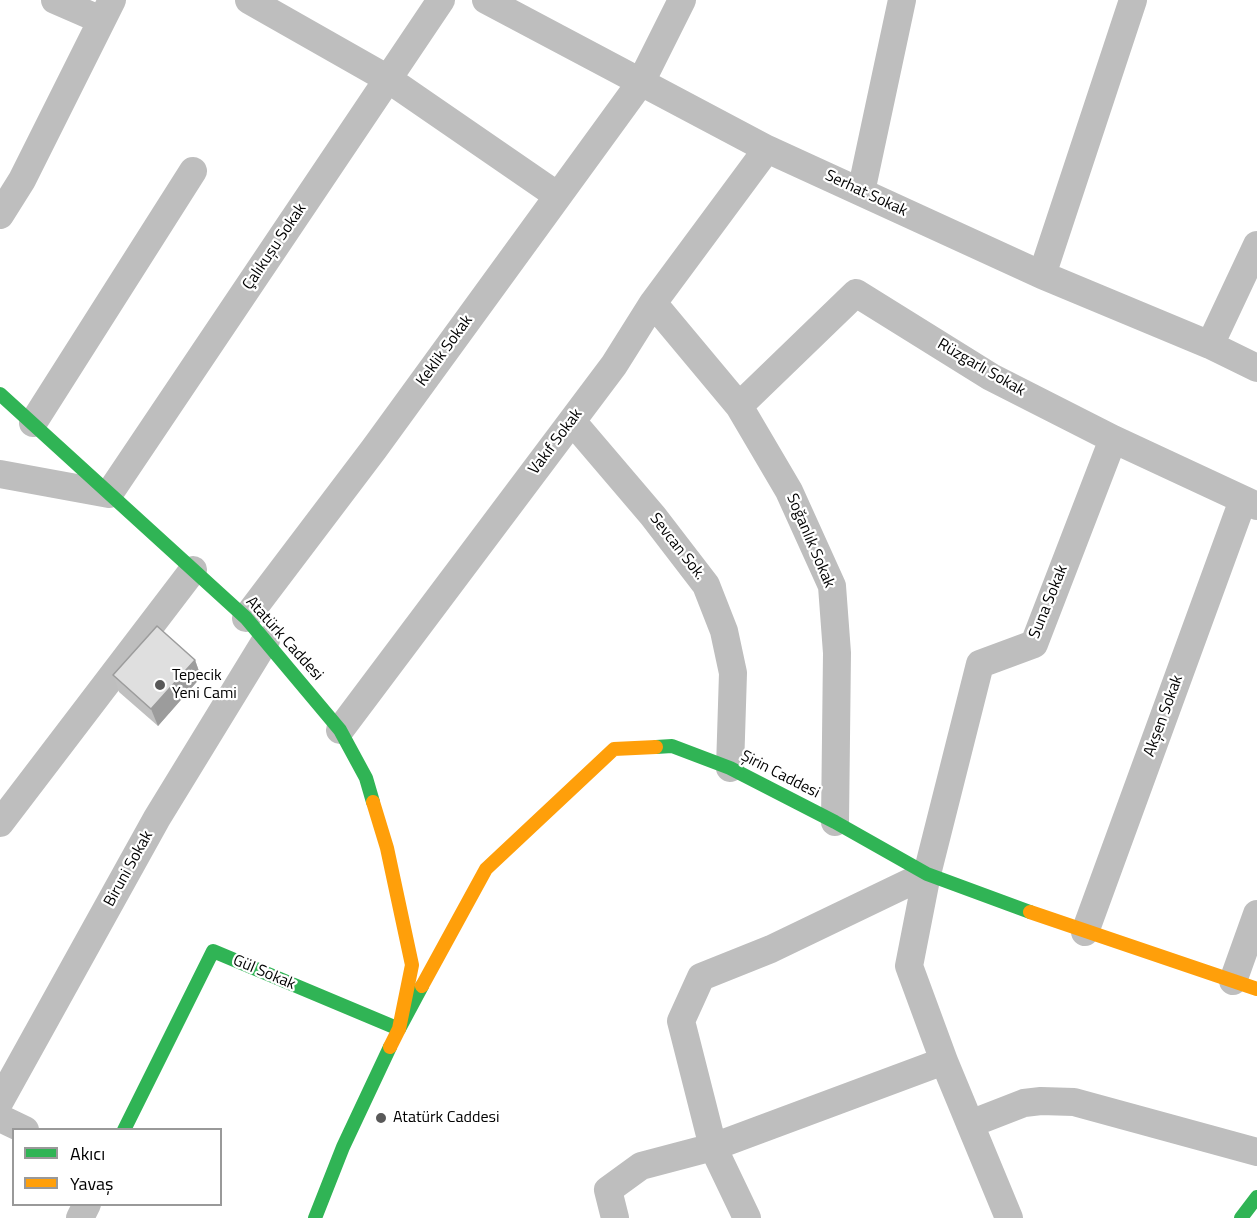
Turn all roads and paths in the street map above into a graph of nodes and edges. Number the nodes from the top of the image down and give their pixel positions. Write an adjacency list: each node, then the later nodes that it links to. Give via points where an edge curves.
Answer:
1 (55, 0): 8 (street)
2 (249, 0): 9 (street)
3 (441, 0): 9 (street, Çalıkuşu Sokak)
4 (486, 0): 10 (street, Serhat Sokak)
5 (682, 0): 10 (street, Keklik Sokak)
6 (902, 0): 13 (street)
7 (1132, 0): 17 (street)
8 (106, 10): 15 (street, via 22,180)
9 (388, 79): 14 (street); 27 (street, Çalıkuşu Sokak)
10 (641, 82): 11 (street, Serhat Sokak); 14 (street, Keklik Sokak)
11 (767, 149): 13 (street, Serhat Sokak); 18 (street, Vakıf Sokak)
12 (193, 171): 24 (street)
13 (861, 192): 17 (street, Serhat Sokak)
14 (558, 196): 30 (street, Keklik Sokak)
15 (0, 215)
16 (1257, 245): 19 (street)
17 (1042, 275): 19 (street, Serhat Sokak)
18 (654, 303): 22 (street, Soğanlık Sokak); 23 (street, Vakıf Sokak)
19 (1210, 345): 20 (street, Serhat Sokak)
20 (1257, 368)
21 (0, 394): 24 (street, Atatürk Caddesi)
22 (739, 406): 25 (street, Rüzgarlı Sokak, via 856,292 991,377); 34 (street, Soğanlık Sokak, via 789,491 832,586 837,653)
23 (572, 421): 32 (street, Vakıf Sokak); 33 (street, Sevcan Sok., via 706,585 724,631 733,673)
24 (33, 423): 27 (street, Atatürk Caddesi)
25 (1113, 439): 28 (street, Rüzgarlı Sokak); 36 (street, Suna Sokak, via 1035,644 980,664)
26 (5, 482): 27 (street)
27 (109, 494): 29 (street, Atatürk Caddesi)
28 (1250, 503): 38 (street, Akşen Sokak)
29 (193, 570): 30 (street, Atatürk Caddesi); 35 (street)
30 (246, 618): 31 (street, Atatürk Caddesi)
31 (266, 640): 32 (street, Atatürk Caddesi); 42 (street, Biruni Sokak, via 157,818)
32 (340, 730): 40 (street, Atatürk Caddesi, via 366,778 412,965)
33 (730, 768): 34 (street, Şirin Caddesi); 40 (street, Şirin Caddesi, via 672,746 614,749 486,869)
34 (835, 822): 36 (street, Şirin Caddesi)
35 (0, 823)
36 (927, 874): 38 (street, Şirin Caddesi); 41 (street, via 909,966); 47 (street, via 701,977 681,1021)
37 (1257, 914): 39 (street)
38 (1085, 932): 39 (street, Şirin Caddesi)
39 (1245, 985)
40 (399, 1029): 46 (street, Gül Sokak, via 213,951); 50 (street, Atatürk Caddesi, via 343,1147)
41 (944, 1061): 44 (street); 47 (street)
42 (0, 1101)
43 (0, 1118): 45 (street)
44 (970, 1124): 48 (street, via 1024,1103 1074,1102); 53 (street)
45 (21, 1128)
46 (125, 1128)
47 (712, 1147): 51 (street, via 640,1166 608,1190); 52 (street)
48 (1257, 1152)
49 (1257, 1197): 54 (street)
50 (324, 1212)
51 (615, 1218)
52 (747, 1218)
53 (1009, 1218)
54 (1241, 1218)

